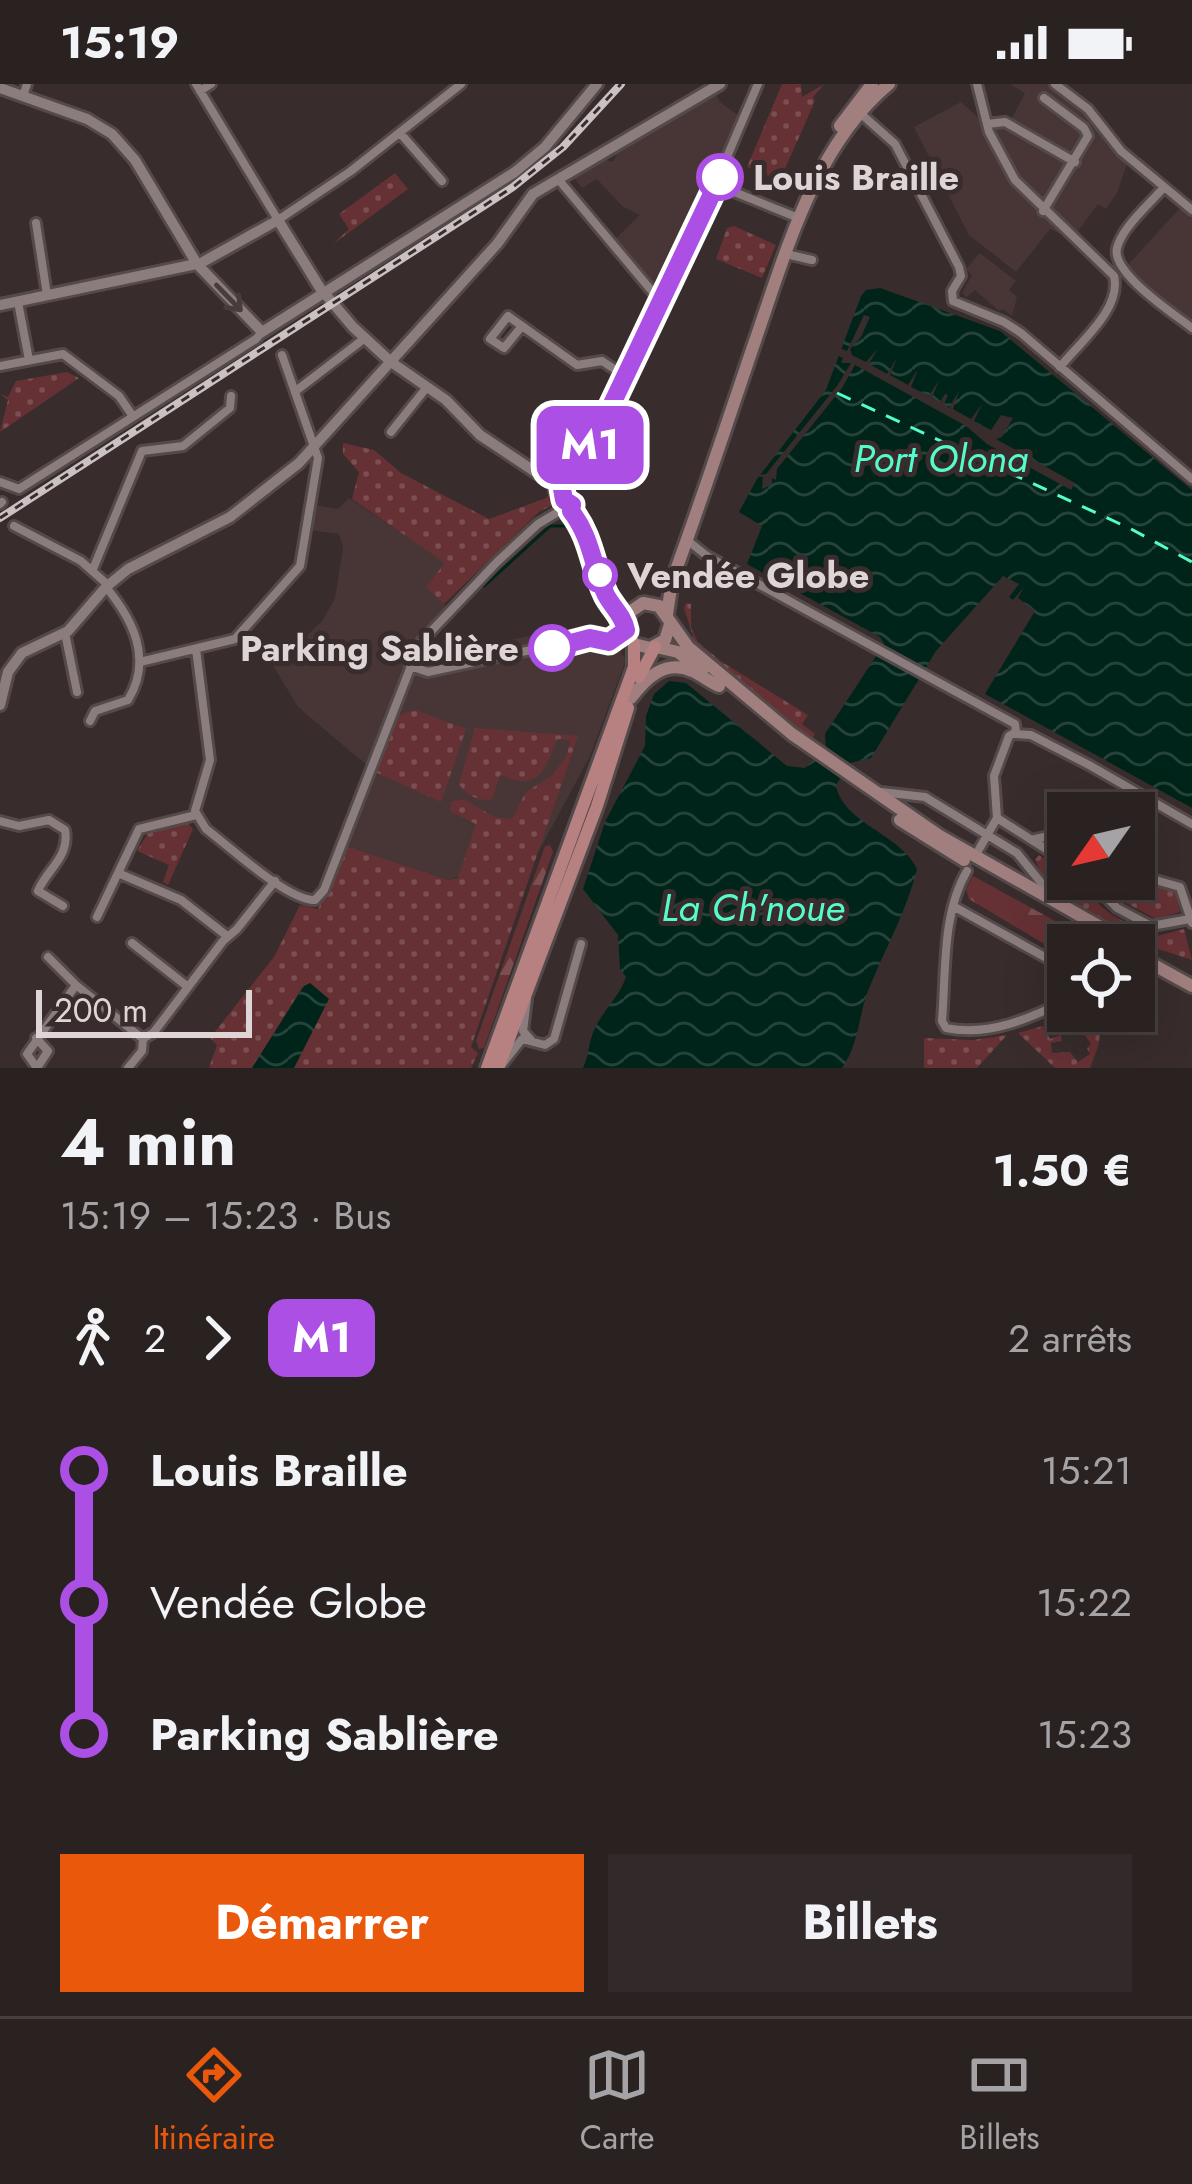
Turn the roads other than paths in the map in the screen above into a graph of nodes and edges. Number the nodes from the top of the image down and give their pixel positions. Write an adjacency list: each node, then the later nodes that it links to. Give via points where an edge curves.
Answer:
1 (212, 84): 11 (street)
2 (461, 84): 16 (street)
3 (597, 84): 32 (street, via 515,172)
4 (720, 84): 18 (street)
5 (758, 84): 20 (street)
6 (872, 84): 24 (main road, via 830,144)
7 (889, 84): 14 (main road)
8 (979, 84): 15 (street)
9 (1054, 84): 21 (street)
10 (0, 88): 12 (street)
11 (198, 88): 25 (street)
12 (25, 90): 30 (street, via 112,134)
13 (1044, 98): 17 (street, via 1088,132)
14 (860, 113): 27 (main road, via 821,174); 45 (street, via 895,144 959,267 953,301 1004,322)
15 (987, 124): 17 (street, via 1005,122); 23 (street, via 1015,180)
16 (400, 133): 19 (street); 25 (street)
17 (1075, 161): 23 (street)
18 (558, 178): 35 (street); 43 (street, via 533,194)
19 (442, 181)
20 (717, 185): 24 (street); 35 (street)
21 (1164, 188): 22 (street); 28 (street, via 1121,239)
22 (1192, 210)
23 (1043, 211): 31 (street)
24 (796, 217): 63 (main road, via 662,590)
25 (278, 220): 30 (street); 32 (street)
26 (36, 223): 33 (street)
27 (787, 254): 29 (street); 57 (main road)
28 (1117, 257): 31 (street); 38 (street, via 1124,272)
29 (812, 260)
30 (197, 264): 33 (street); 39 (street, one-way to 39)
31 (1103, 264): 45 (street, via 1114,276 1114,298)
32 (325, 294): 39 (street); 40 (street)
33 (47, 295): 34 (street)
34 (19, 302): 36 (street); 42 (street)
35 (661, 302): 46 (street)
36 (0, 305)
37 (522, 326): 37 (street, via 506,316 490,339 504,348); 46 (street, via 577,365 602,361)
38 (1192, 328)
39 (262, 332): 50 (street)
40 (365, 338): 43 (street); 48 (street)
41 (282, 356): 48 (street)
42 (29, 360): 44 (street); 50 (street, via 66,356)
43 (392, 362): 47 (street); 52 (street)
44 (0, 366)
45 (1060, 367): 53 (street)
46 (625, 376): 55 (street)
47 (428, 386): 51 (street); 55 (street)
48 (296, 390): 52 (street)
49 (231, 396): 60 (street, via 227,411 183,446 142,451)
50 (133, 415): 54 (street, via 16,490)
51 (391, 432)
52 (314, 447): 61 (street, via 230,517); 69 (street, via 300,566 235,639)
53 (1192, 479)
54 (0, 482)
55 (563, 497): 62 (street, via 588,536); 71 (street, via 427,633)
56 (14, 526): 60 (street)
57 (687, 540): 58 (street); 59 (main road)
58 (706, 556): 59 (street); 77 (street, via 1016,726)
59 (680, 560): 64 (main road)
60 (93, 569): 61 (street)
61 (107, 586): 66 (street); 70 (street, via 133,626)
62 (603, 586): 63 (street, via 621,602); 65 (street)
63 (643, 604): 64 (main road); 65 (main road)
64 (669, 618): 68 (main road, via 668,635); 78 (main road, via 706,664)
65 (626, 626): 67 (main road); 71 (street, via 609,642 590,638 428,673)
66 (65, 633): 73 (street); 75 (street, via 27,649 8,672)
67 (634, 644): 68 (main road); 118 (main road, via 634,667)
68 (656, 647): 72 (main road, via 682,654); 74 (main road)
69 (196, 649): 70 (street); 81 (street, via 210,760)
70 (140, 662): 76 (street, via 128,700 95,711)
71 (410, 666): 92 (street, via 321,896 303,900)
72 (719, 686): 74 (main road, via 671,668 651,675); 78 (main road)
73 (77, 692)
74 (631, 698): 111 (main road)
75 (0, 701)
76 (90, 721)
77 (1012, 735): 82 (street, via 994,776); 84 (street, via 1030,735)
78 (807, 750): 79 (main road)
79 (851, 780): 80 (main road); 100 (main road, via 953,855)
80 (873, 790): 85 (street, via 925,797); 97 (main road)
81 (196, 815): 91 (street, via 139,829); 92 (street)
82 (997, 818): 85 (street); 87 (street)
83 (0, 821): 95 (street, via 49,820 65,830 58,864 38,891)
84 (1192, 824)
85 (987, 836): 89 (street); 97 (street, via 1025,857)
86 (1047, 836): 87 (street)
87 (1035, 839): 88 (street)
88 (1047, 848)
89 (979, 851)
90 (968, 871): 96 (street)
91 (118, 873): 98 (street); 102 (street, via 181,900)
92 (275, 880): 102 (street)
93 (1155, 880): 99 (street, via 1180,887)
94 (1109, 900): 99 (street, via 1151,926)
95 (63, 906)
96 (953, 906): 106 (street); 112 (street, via 946,1028 1008,1025)
97 (1065, 908): 101 (main road)
98 (97, 917)
99 (1191, 922)
100 (1078, 924)
101 (1092, 924)
102 (226, 936): 110 (street)
103 (132, 943): 110 (street)
104 (581, 944): 115 (street, via 554,1040)
105 (48, 957): 109 (street)
106 (1047, 958)
107 (1155, 960): 108 (main road)
108 (1192, 981)
109 (76, 985): 113 (street); 114 (street)
110 (188, 987): 114 (street)
111 (527, 998): 115 (street, via 523,1031); 119 (main road)
112 (1047, 1009)
113 (36, 1038): 116 (street, via 27,1054); 116 (street, via 48,1051)
114 (143, 1039): 117 (street)
115 (532, 1041): 119 (street, via 516,1043)
116 (37, 1068)
117 (128, 1068)
118 (487, 1068)
119 (499, 1068)

